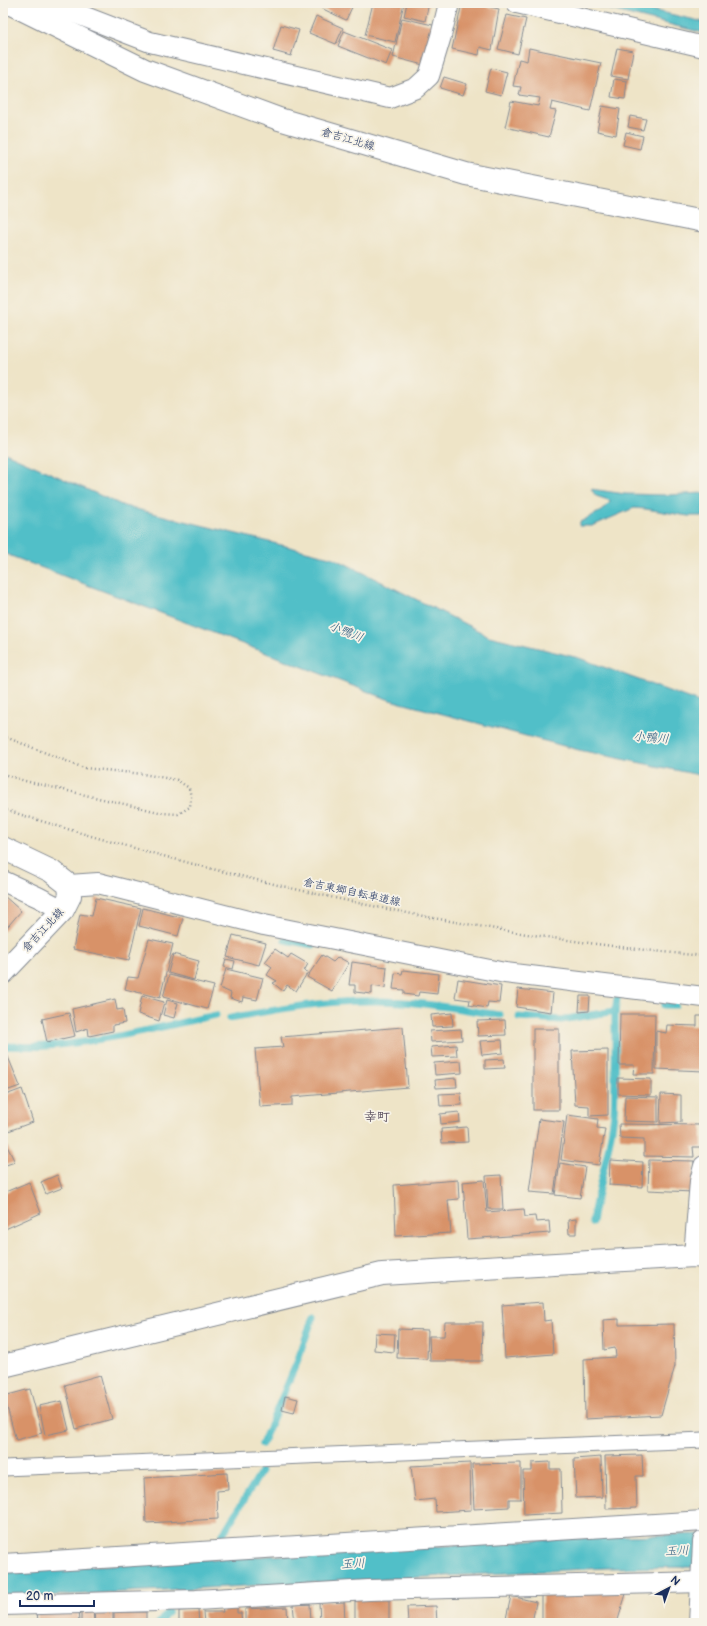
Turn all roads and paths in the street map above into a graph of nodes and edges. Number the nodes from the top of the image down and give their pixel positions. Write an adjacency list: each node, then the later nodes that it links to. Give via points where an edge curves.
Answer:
1 (49, 3): 2 (street, via 150,42 390,98 416,88 429,76)
2 (449, 3)
3 (516, 3): 5 (street)
4 (14, 4): 6 (main road, 倉吉江北線, via 145,70 279,119 466,174)
5 (704, 47)
6 (704, 221)
7 (3, 736): 8 (path, via 84,768 177,780 189,788 190,807 178,814 163,814)
8 (3, 774)
9 (3, 809): 14 (path, 倉吉東郷自転車道線, via 128,846 290,888 443,920)
10 (3, 848): 12 (main road, via 51,871)
11 (3, 881): 13 (street)
12 (69, 885): 13 (main road, 倉吉江北線, via 70,896); 16 (street, via 98,883 264,925 505,973)
13 (63, 910): 15 (main road, 倉吉江北線)
14 (704, 956)
15 (3, 973)
16 (704, 996)
17 (704, 1166): 18 (street, via 700,1181)
18 (699, 1257): 19 (main road, via 382,1274)
19 (3, 1366)
20 (704, 1440): 21 (street)
21 (3, 1468)
22 (704, 1521): 24 (street)
23 (704, 1542): 25 (main road)
24 (3, 1564)
25 (702, 1582): 26 (street, via 369,1590 196,1600); 27 (main road)
26 (3, 1605)
27 (700, 1623)

